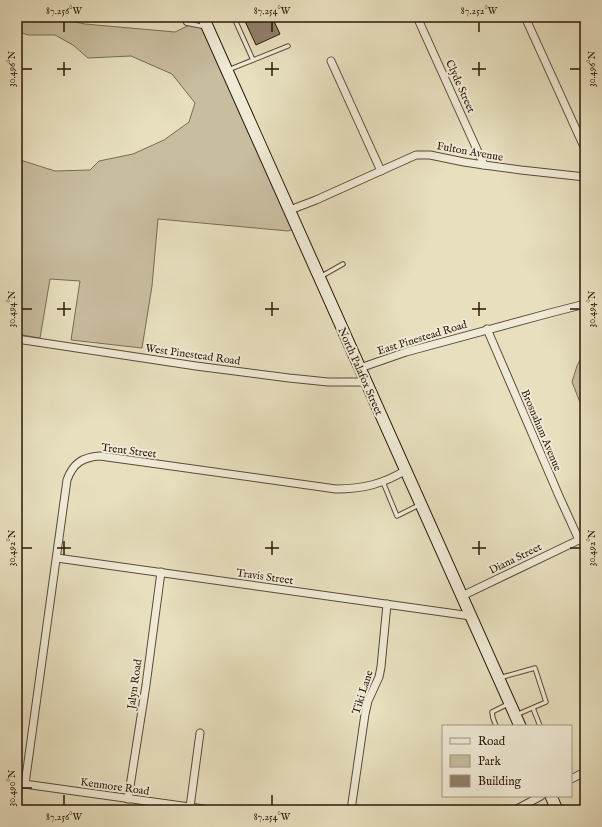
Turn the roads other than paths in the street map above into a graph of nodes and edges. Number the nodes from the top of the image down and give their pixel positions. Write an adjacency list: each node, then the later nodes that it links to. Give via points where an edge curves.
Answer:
1 (183, 17): 4 (lane, via 186,23 201,26)
2 (417, 17): 11 (street, Clyde Street)
3 (525, 17): 10 (street)
4 (204, 20): 9 (main road, North Palafox Street)
5 (235, 20): 7 (lane)
6 (288, 46): 7 (lane)
7 (253, 60): 9 (lane)
8 (331, 61): 12 (street)
9 (227, 70): 14 (main road, North Palafox Street)
10 (585, 150)
11 (484, 165): 12 (street, Fulton Avenue, via 430,155 416,155); 13 (street, Fulton Avenue)
12 (381, 171): 14 (street, Fulton Avenue)
13 (585, 177)
14 (290, 210): 16 (main road, North Palafox Street)
15 (344, 264): 16 (lane)
16 (319, 277): 20 (main road, North Palafox Street)
17 (585, 304): 18 (street, East Pinestead Road)
18 (487, 329): 20 (street, East Pinestead Road); 25 (street, Brosnaham Avenue, via 559,496)
19 (17, 339): 21 (street, West Pinestead Road, via 290,378)
20 (360, 368): 21 (main road, North Palafox Street)
21 (366, 382): 22 (main road, North Palafox Street)
22 (406, 470): 23 (street, Trent Street); 24 (main road, North Palafox Street)
23 (383, 482): 24 (lane, via 396,516); 26 (street, Trent Street, via 361,488 336,489 100,456 92,457 79,462 67,480)
24 (421, 504): 28 (main road, North Palafox Street)
25 (583, 540): 28 (street, Diana Street)
26 (57, 558): 27 (street, Travis Street); 41 (street, Trent Street)
27 (161, 572): 29 (street, Travis Street); 44 (street, Jalyn Road)
28 (462, 596): 30 (main road, North Palafox Street)
29 (387, 604): 30 (street, Travis Street); 47 (street, Tiki Lane, via 381,667 365,714)
30 (471, 616): 31 (main road, North Palafox Street)
31 (498, 678): 32 (main road, North Palafox Street); 33 (lane, via 535,668 546,702)
32 (509, 703): 34 (main road, North Palafox Street); 35 (lane, via 492,712)
33 (533, 708): 34 (lane); 36 (lane)
34 (516, 723)
35 (496, 725)
36 (540, 725)
37 (200, 733): 45 (street)
38 (585, 772): 39 (street)
39 (572, 778)
40 (17, 783): 41 (street, Kenmore Road)
41 (25, 784): 44 (street, Kenmore Road)
42 (539, 797): 48 (street)
43 (551, 797): 49 (main road)
44 (128, 799): 45 (street, Kenmore Road)
45 (190, 807): 46 (street, Kenmore Road)
46 (211, 810)
47 (351, 810)
48 (515, 810)
49 (557, 810)

